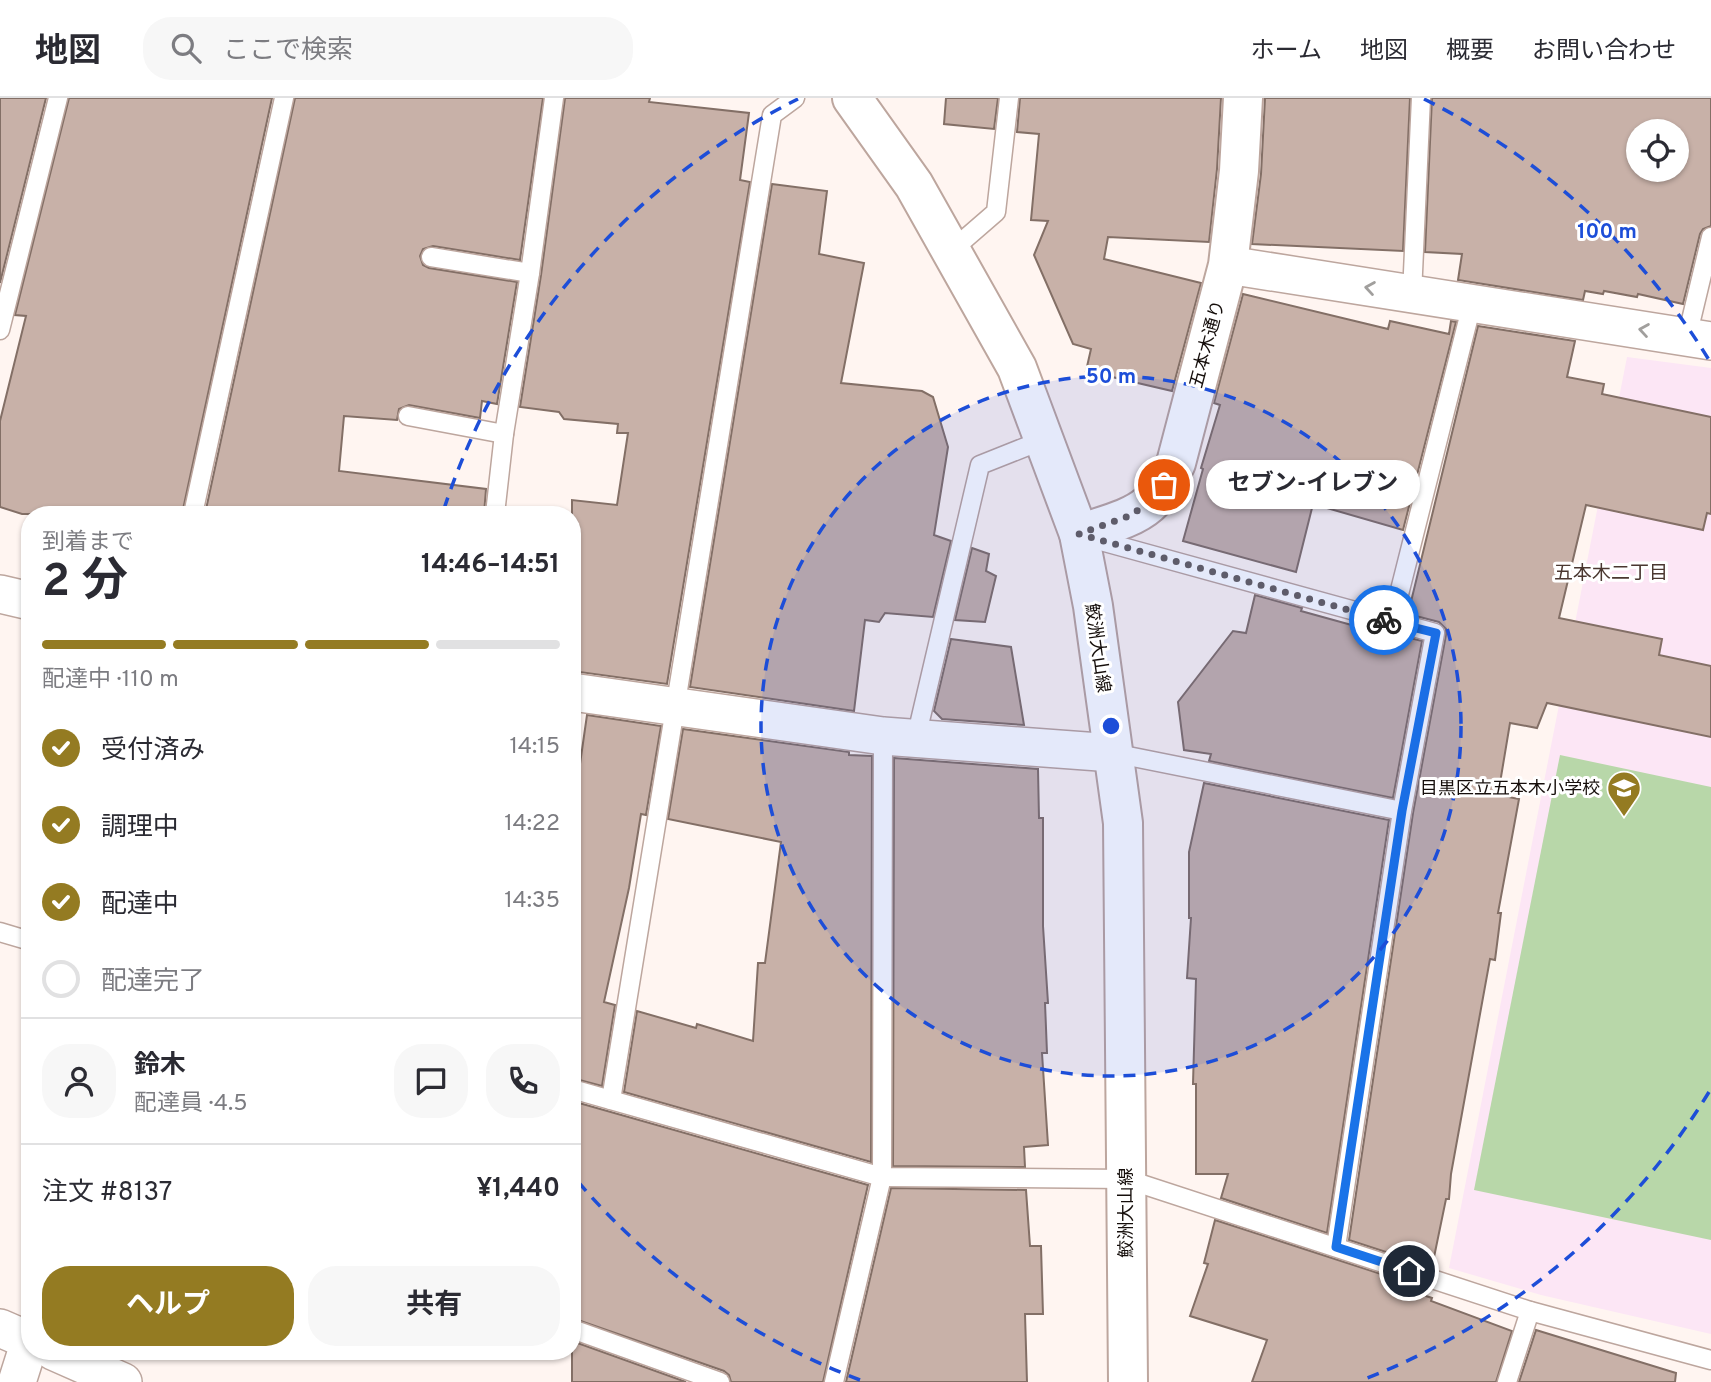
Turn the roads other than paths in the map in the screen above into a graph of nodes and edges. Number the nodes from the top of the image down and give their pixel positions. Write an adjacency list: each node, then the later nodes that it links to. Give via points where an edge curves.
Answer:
1 (58, 98): 16 (lane)
2 (284, 98): 21 (lane)
3 (554, 98): 13 (lane)
4 (795, 98): 28 (lane, via 772,115)
5 (852, 98): 10 (main road, 鮫洲大山線, via 914,185)
6 (1009, 98): 10 (lane, via 996,212)
7 (1243, 98): 12 (main road, 五本木通り)
8 (1421, 98): 14 (lane)
9 (1711, 237): 17 (lane)
10 (951, 251): 20 (main road, 鮫洲大山線, via 1017,368)
11 (431, 257): 13 (lane)
12 (1228, 265): 14 (street, one-way to 12); 23 (main road, 五本木通り, via 1176,463 1164,485 1149,504)
13 (530, 273): 19 (lane)
14 (1412, 294): 15 (street)
15 (1472, 304): 17 (street, one-way to 15); 26 (lane)
16 (0, 330)
17 (1699, 339)
18 (408, 416): 19 (lane)
19 (504, 434): 22 (lane)
20 (1043, 440): 23 (main road, 鮫洲大山線); 29 (lane, via 980,465)
21 (195, 506)
22 (496, 506)
23 (1079, 534): 26 (lane); 30 (main road, 鮫洲大山線)
24 (0, 594): 25 (street)
25 (21, 599)
26 (1392, 622): 31 (lane, via 1436,633)
27 (581, 693): 28 (street)
28 (675, 708): 29 (street); 35 (lane)
29 (899, 737): 30 (street); 36 (lane)
30 (1113, 753): 31 (lane); 37 (main road, 鮫洲大山線, via 1123,823)
31 (1402, 811): 38 (lane)
32 (0, 932): 33 (lane)
33 (21, 938)
34 (581, 1092): 35 (lane)
35 (611, 1100): 36 (lane)
36 (882, 1177): 37 (lane); 49 (lane)
37 (1126, 1179): 38 (lane); 50 (main road, 鮫洲大山線)
38 (1336, 1247): 39 (lane)
39 (1530, 1311): 45 (lane); 51 (lane)
40 (0, 1328): 42 (street)
41 (581, 1332): 48 (lane)
42 (21, 1337)
43 (24, 1360): 47 (street)
44 (82, 1360): 46 (street)
45 (1711, 1360)
46 (104, 1367)
47 (17, 1382)
48 (720, 1382)
49 (834, 1382)
50 (1128, 1382)
51 (1507, 1382)

